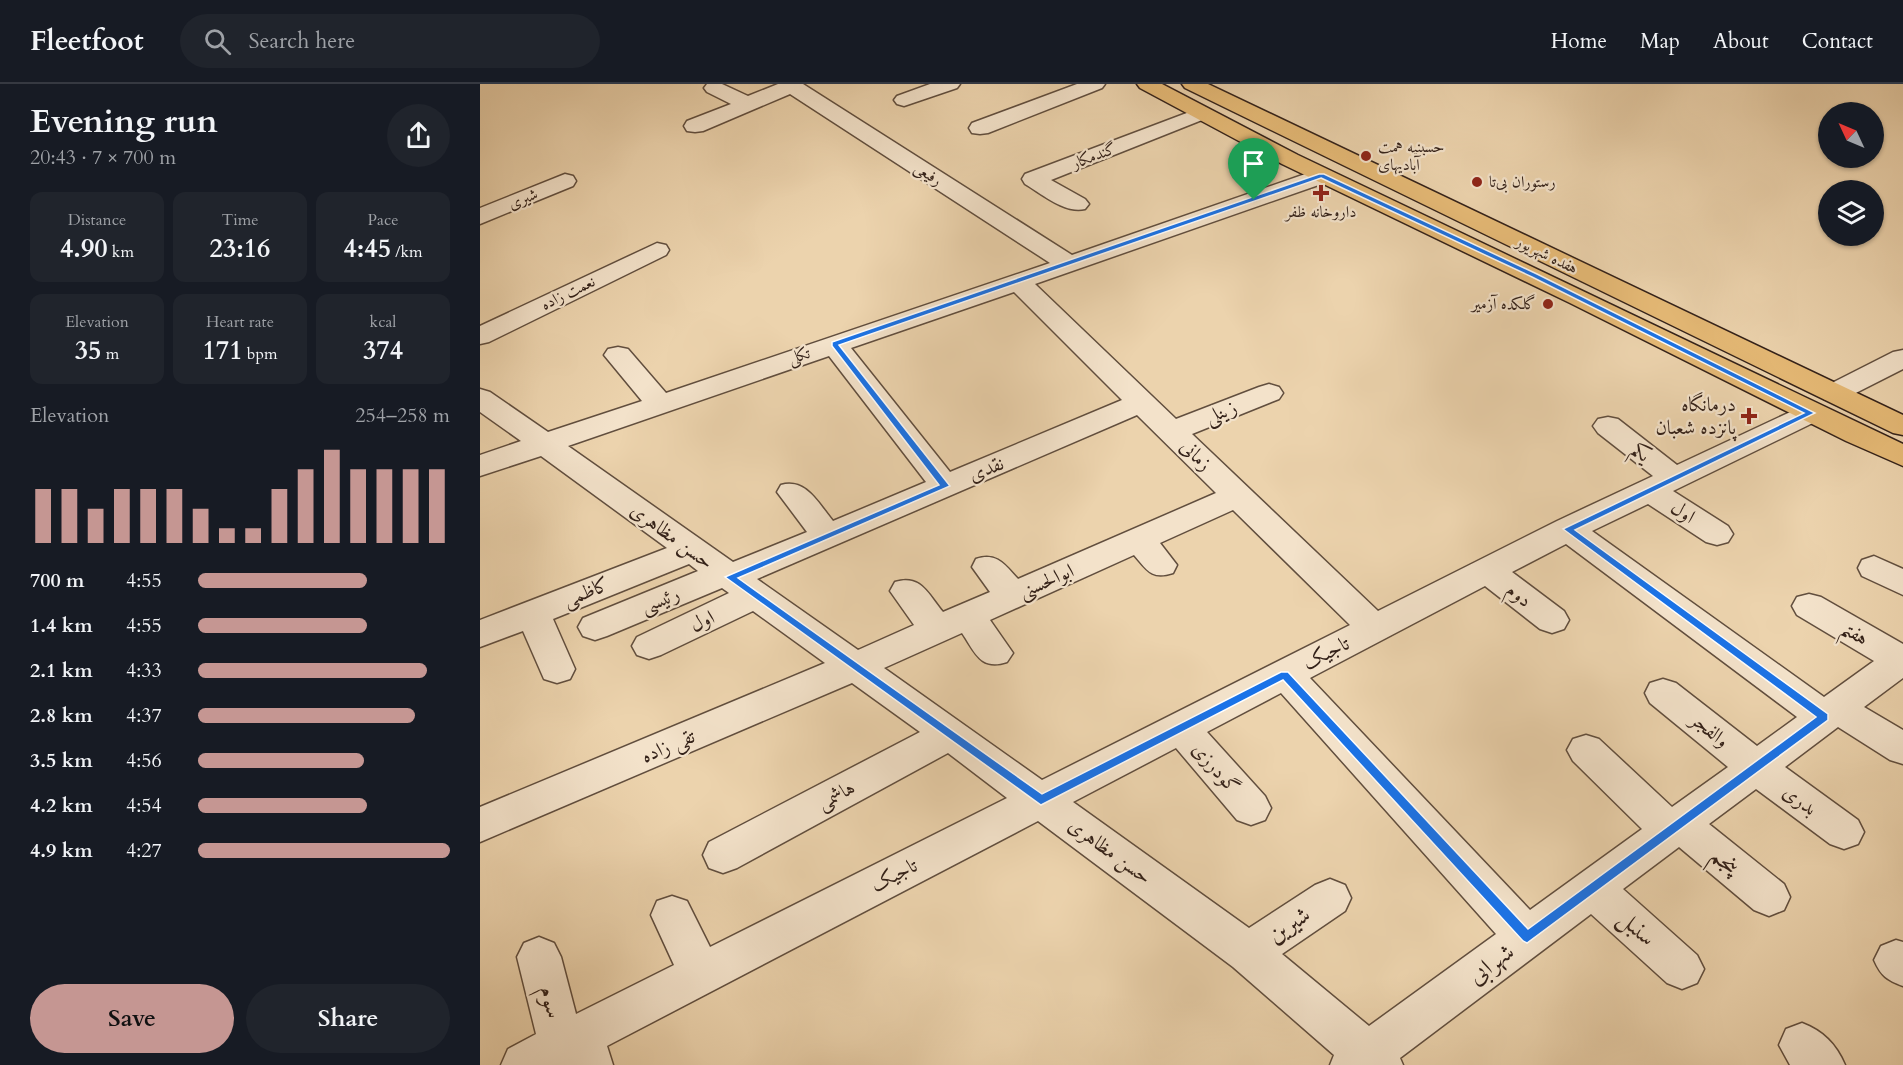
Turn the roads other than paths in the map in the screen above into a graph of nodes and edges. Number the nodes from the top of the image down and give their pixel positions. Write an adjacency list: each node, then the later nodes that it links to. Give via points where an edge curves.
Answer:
1 (950, 84): 7 (street)
2 (1095, 84): 11 (street)
3 (1147, 84): 9 (main road, هفده شهریور)
4 (1192, 84): 26 (main road, هفده شهریور)
5 (790, 85): 8 (street); 17 (street, رفیعی)
6 (714, 88): 8 (street)
7 (904, 100)
8 (759, 106): 10 (street)
9 (1200, 114): 12 (main road, هفده شهریور); 14 (street, گندمکار, via 1034,179)
10 (695, 126)
11 (980, 128)
12 (1322, 176): 17 (street, تکلی); 26 (main road, هفده شهریور, via 1535,276)
13 (565, 181): 15 (street, شیری)
14 (1077, 204)
15 (480, 217)
16 (657, 250): 19 (street, نعمت زاده)
17 (1067, 264): 18 (street, تکلی)
18 (1017, 281): 20 (street, تکلی); 25 (street, زمانی)
19 (480, 336)
20 (834, 344): 27 (street, تکلی); 35 (street)
21 (618, 356): 27 (street)
22 (1903, 358): 26 (street, تاجیک)
23 (1269, 393): 30 (street, زینلی)
24 (480, 398): 31 (street, حسن مظاهری)
25 (1142, 402): 30 (street, زمانی); 35 (street, نقدی)
26 (1822, 403): 29 (main road, هفده شهریور); 32 (main road, هفده شهریور); 34 (street, تاجیک)
27 (660, 404): 31 (street, تکلی)
28 (1608, 426): 34 (street, یکم)
29 (1903, 426)
30 (1172, 431): 37 (street, زمانی)
31 (544, 444): 33 (street, تکلی); 42 (street, حسن مظاهری)
32 (1903, 456)
33 (480, 466)
34 (1662, 484): 38 (street, تاجیک); 39 (street, اول)
35 (945, 486): 40 (street, نقدی)
36 (792, 492): 40 (street)
37 (1238, 495): 41 (street, ابوالحسنی); 56 (street, زمانی)
38 (1568, 529): 46 (street, تاجیک); 66 (street)
39 (1717, 534)
40 (828, 536): 47 (street, نقدی)
41 (1139, 540): 43 (street); 50 (street, ابوالحسنی, via 1093,574)
42 (693, 550): 47 (street, حسن مظاهری); 52 (street, کاظمی)
43 (1161, 565)
44 (988, 567): 50 (street)
45 (1874, 568): 48 (street)
46 (1487, 571): 54 (street, دوم); 56 (street, تاجیک)
47 (737, 582): 55 (street, رئیسی); 59 (street, اول); 62 (street, حسن مظاهری)
48 (1903, 583)
49 (908, 591): 57 (street)
50 (1013, 596): 53 (street, ابوالحسنی)
51 (1809, 606): 61 (street, هفتم)
52 (533, 613): 58 (street, کاظمی); 63 (street)
53 (968, 616): 57 (street, ابوالحسنی); 60 (street)
54 (1552, 620)
55 (595, 627)
56 (1375, 629): 64 (street, تاجیک)
57 (937, 630): 62 (street, ابوالحسنی)
58 (480, 634)
59 (649, 646)
60 (995, 653)
61 (1902, 660): 66 (street, شهرابی)
62 (855, 666): 68 (street, حسن مظاهری); 74 (street, تقی زاده)
63 (557, 669)
64 (1285, 674): 67 (street, تاجیک); 82 (street)
65 (1663, 693): 71 (street, والفجر)
66 (1830, 712): 69 (street); 71 (street, شهرابی)
67 (1181, 728): 72 (street, تاجیک); 73 (street, گودرزی)
68 (950, 734): 72 (street, حسن مظاهری); 77 (street, هاشمی)
69 (1903, 749)
70 (1586, 750): 75 (street, پنجم)
71 (1756, 767): 75 (street, شهرابی); 76 (street, بدری)
72 (1041, 800): 83 (street, حسن مظاهری); 86 (street, تاجیک)
73 (1251, 808)
74 (480, 825)
75 (1675, 827): 78 (street, شهرابی); 79 (street, پنجم)
76 (1844, 832)
77 (723, 855)
78 (1592, 888): 82 (street, شهرابی); 85 (street, سنبل)
79 (1769, 897)
80 (1330, 898): 83 (street, شیرین)
81 (672, 915): 86 (street)
82 (1527, 937): 88 (street, شهرابی)
83 (1248, 953): 88 (street, حسن مظاهری)
84 (539, 957): 87 (street, سوم)
85 (1682, 969)
86 (701, 974): 87 (street, تاجیک)
87 (578, 1049): 89 (street, تاجیک)
88 (1367, 1062)
89 (524, 1065)

